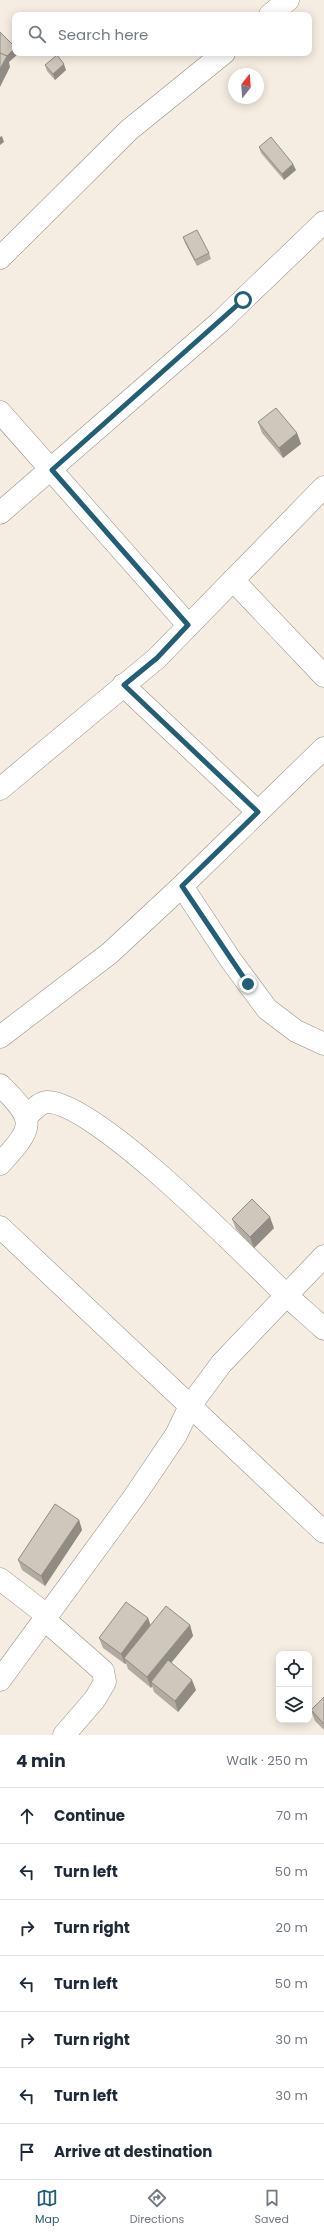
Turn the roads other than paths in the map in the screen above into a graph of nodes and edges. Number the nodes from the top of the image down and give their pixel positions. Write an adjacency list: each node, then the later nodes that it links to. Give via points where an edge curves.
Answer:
1 (288, 0): 2 (street)
2 (274, 12)
3 (220, 56): 5 (street, via 129,130)
4 (324, 222): 7 (street, via 220,322)
5 (0, 258)
6 (0, 412): 7 (street)
7 (52, 470): 9 (street); 11 (street)
8 (324, 487): 10 (street)
9 (0, 513)
10 (233, 580): 11 (street); 12 (street)
11 (188, 625): 13 (street, via 157,658)
12 (324, 676)
13 (124, 685): 15 (street); 16 (street)
14 (324, 748): 16 (street)
15 (0, 789)
16 (258, 812): 17 (street)
17 (182, 886): 18 (street, via 110,953); 19 (street, via 230,959 267,1009 296,1032)
18 (0, 1037)
19 (324, 1044)
20 (0, 1085): 21 (street, via 21,1105)
21 (27, 1116): 22 (street, via 27,1128 19,1144); 25 (street, via 46,1102 88,1119 136,1154 233,1242)
22 (0, 1164)
23 (0, 1227): 27 (street)
24 (324, 1256): 25 (street)
25 (287, 1296): 26 (street); 27 (street, via 221,1364)
26 (324, 1329)
27 (190, 1406): 28 (street); 30 (street, via 176,1434 139,1491)
28 (324, 1532)
29 (0, 1578): 30 (street)
30 (47, 1618): 31 (street); 32 (street, via 103,1671 105,1682 95,1699)
31 (0, 1680)
32 (64, 1735)

